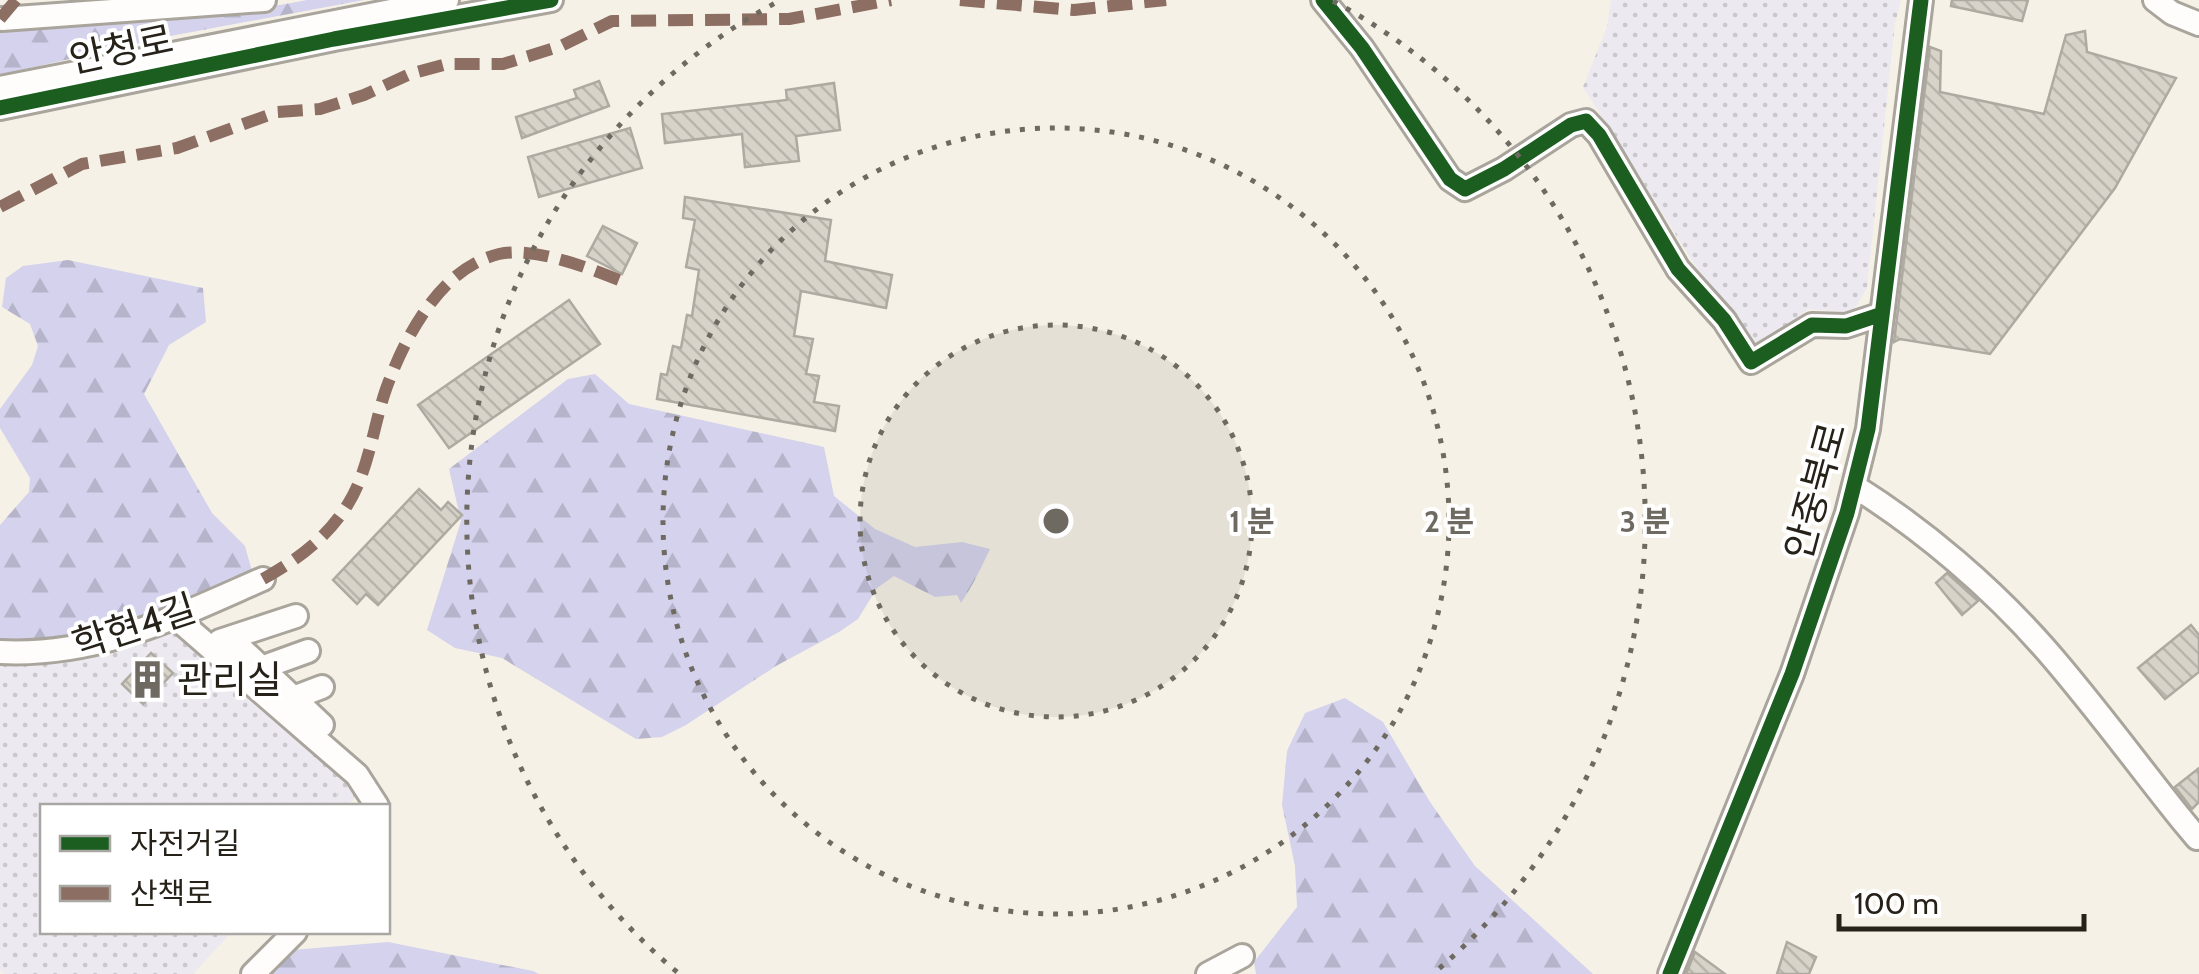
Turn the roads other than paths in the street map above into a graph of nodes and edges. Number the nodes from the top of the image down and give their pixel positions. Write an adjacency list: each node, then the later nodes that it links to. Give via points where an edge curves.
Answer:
1 (264, 0): 7 (street)
2 (448, 0): 9 (street, 안청로)
3 (550, 0): 10 (street, 안청로)
4 (1322, 0): 11 (street, via 1450,179 1464,189 1586,121 1678,269 1751,362 1812,325 1846,326)
5 (1921, 0): 11 (street, 안중북로)
6 (2155, 0): 8 (street)
7 (2, 19)
8 (2199, 24)
9 (0, 88)
10 (0, 108)
11 (1882, 314): 12 (street, 안중북로)
12 (1854, 486): 24 (street, via 1901,516 2046,649); 29 (street, 안중북로, via 1792,674)
13 (263, 579): 15 (street, 학현4길)
14 (296, 616): 16 (street)
15 (175, 617): 16 (street); 18 (street, 학현4길, via 96,645)
16 (218, 641): 19 (street); 23 (street, 학현4길, via 357,775)
17 (308, 651): 19 (street)
18 (0, 652)
19 (261, 668): 21 (street)
20 (322, 686): 21 (street)
21 (293, 698): 22 (street)
22 (334, 736)
23 (376, 804)
24 (2198, 837)
25 (293, 934): 27 (street)
26 (1242, 956): 28 (street)
27 (253, 974)
28 (1208, 974)
29 (1670, 974)

